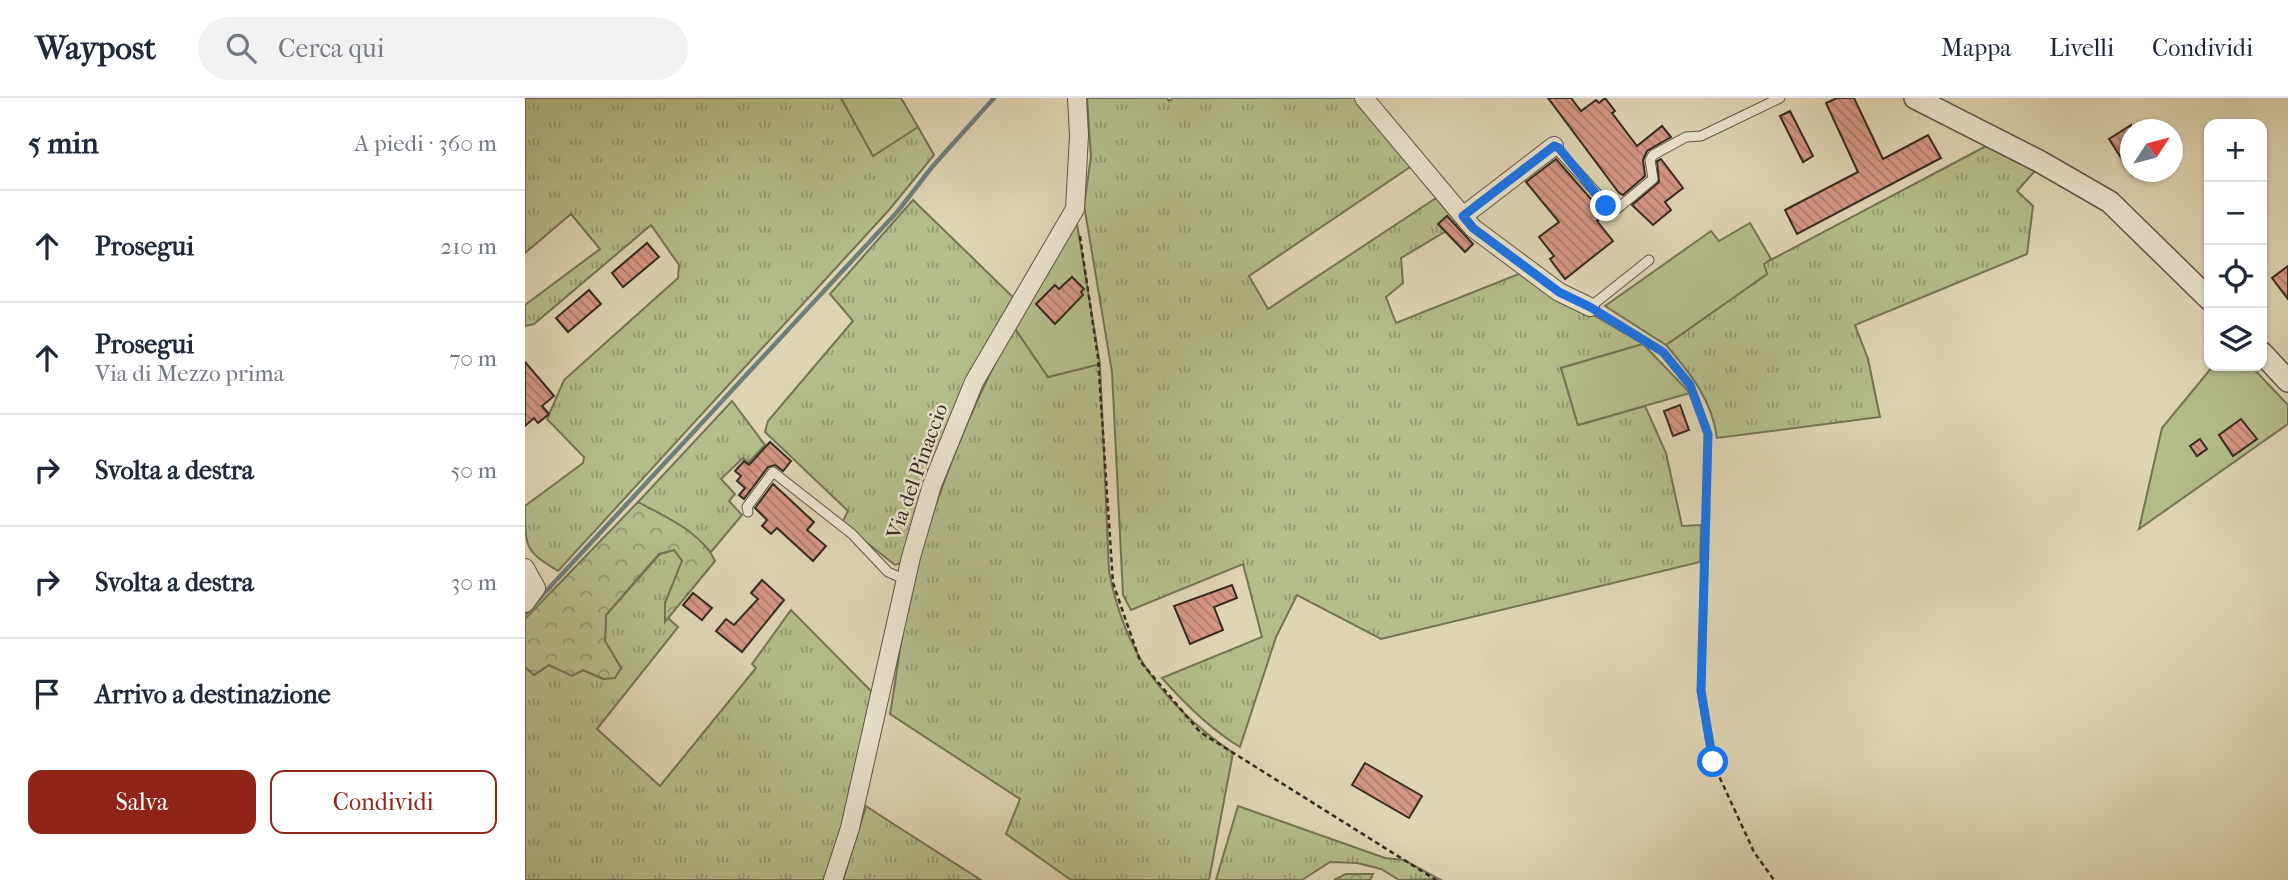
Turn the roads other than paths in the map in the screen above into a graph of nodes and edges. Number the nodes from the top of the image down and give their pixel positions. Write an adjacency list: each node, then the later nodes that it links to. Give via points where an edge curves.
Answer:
1 (1077, 98): 14 (street, Via del Pinaccio, via 1075,209 974,382 932,485)
2 (1364, 98): 6 (street)
3 (1780, 98): 5 (lane, via 1653,155 1653,179 1618,208 1611,209)
4 (1915, 98): 8 (street, via 2110,202)
5 (1554, 146): 6 (street)
6 (1463, 216): 9 (street, via 1559,292)
7 (1649, 260): 9 (lane)
8 (2204, 294)
9 (1590, 307)
10 (2267, 358): 11 (street)
11 (2288, 381)
12 (748, 512): 14 (lane, via 773,472 852,534 888,572)
13 (525, 568): 15 (street, via 536,589)
14 (906, 580): 16 (street, Via del Pinaccio, via 850,828)
15 (525, 603)
16 (833, 880)

